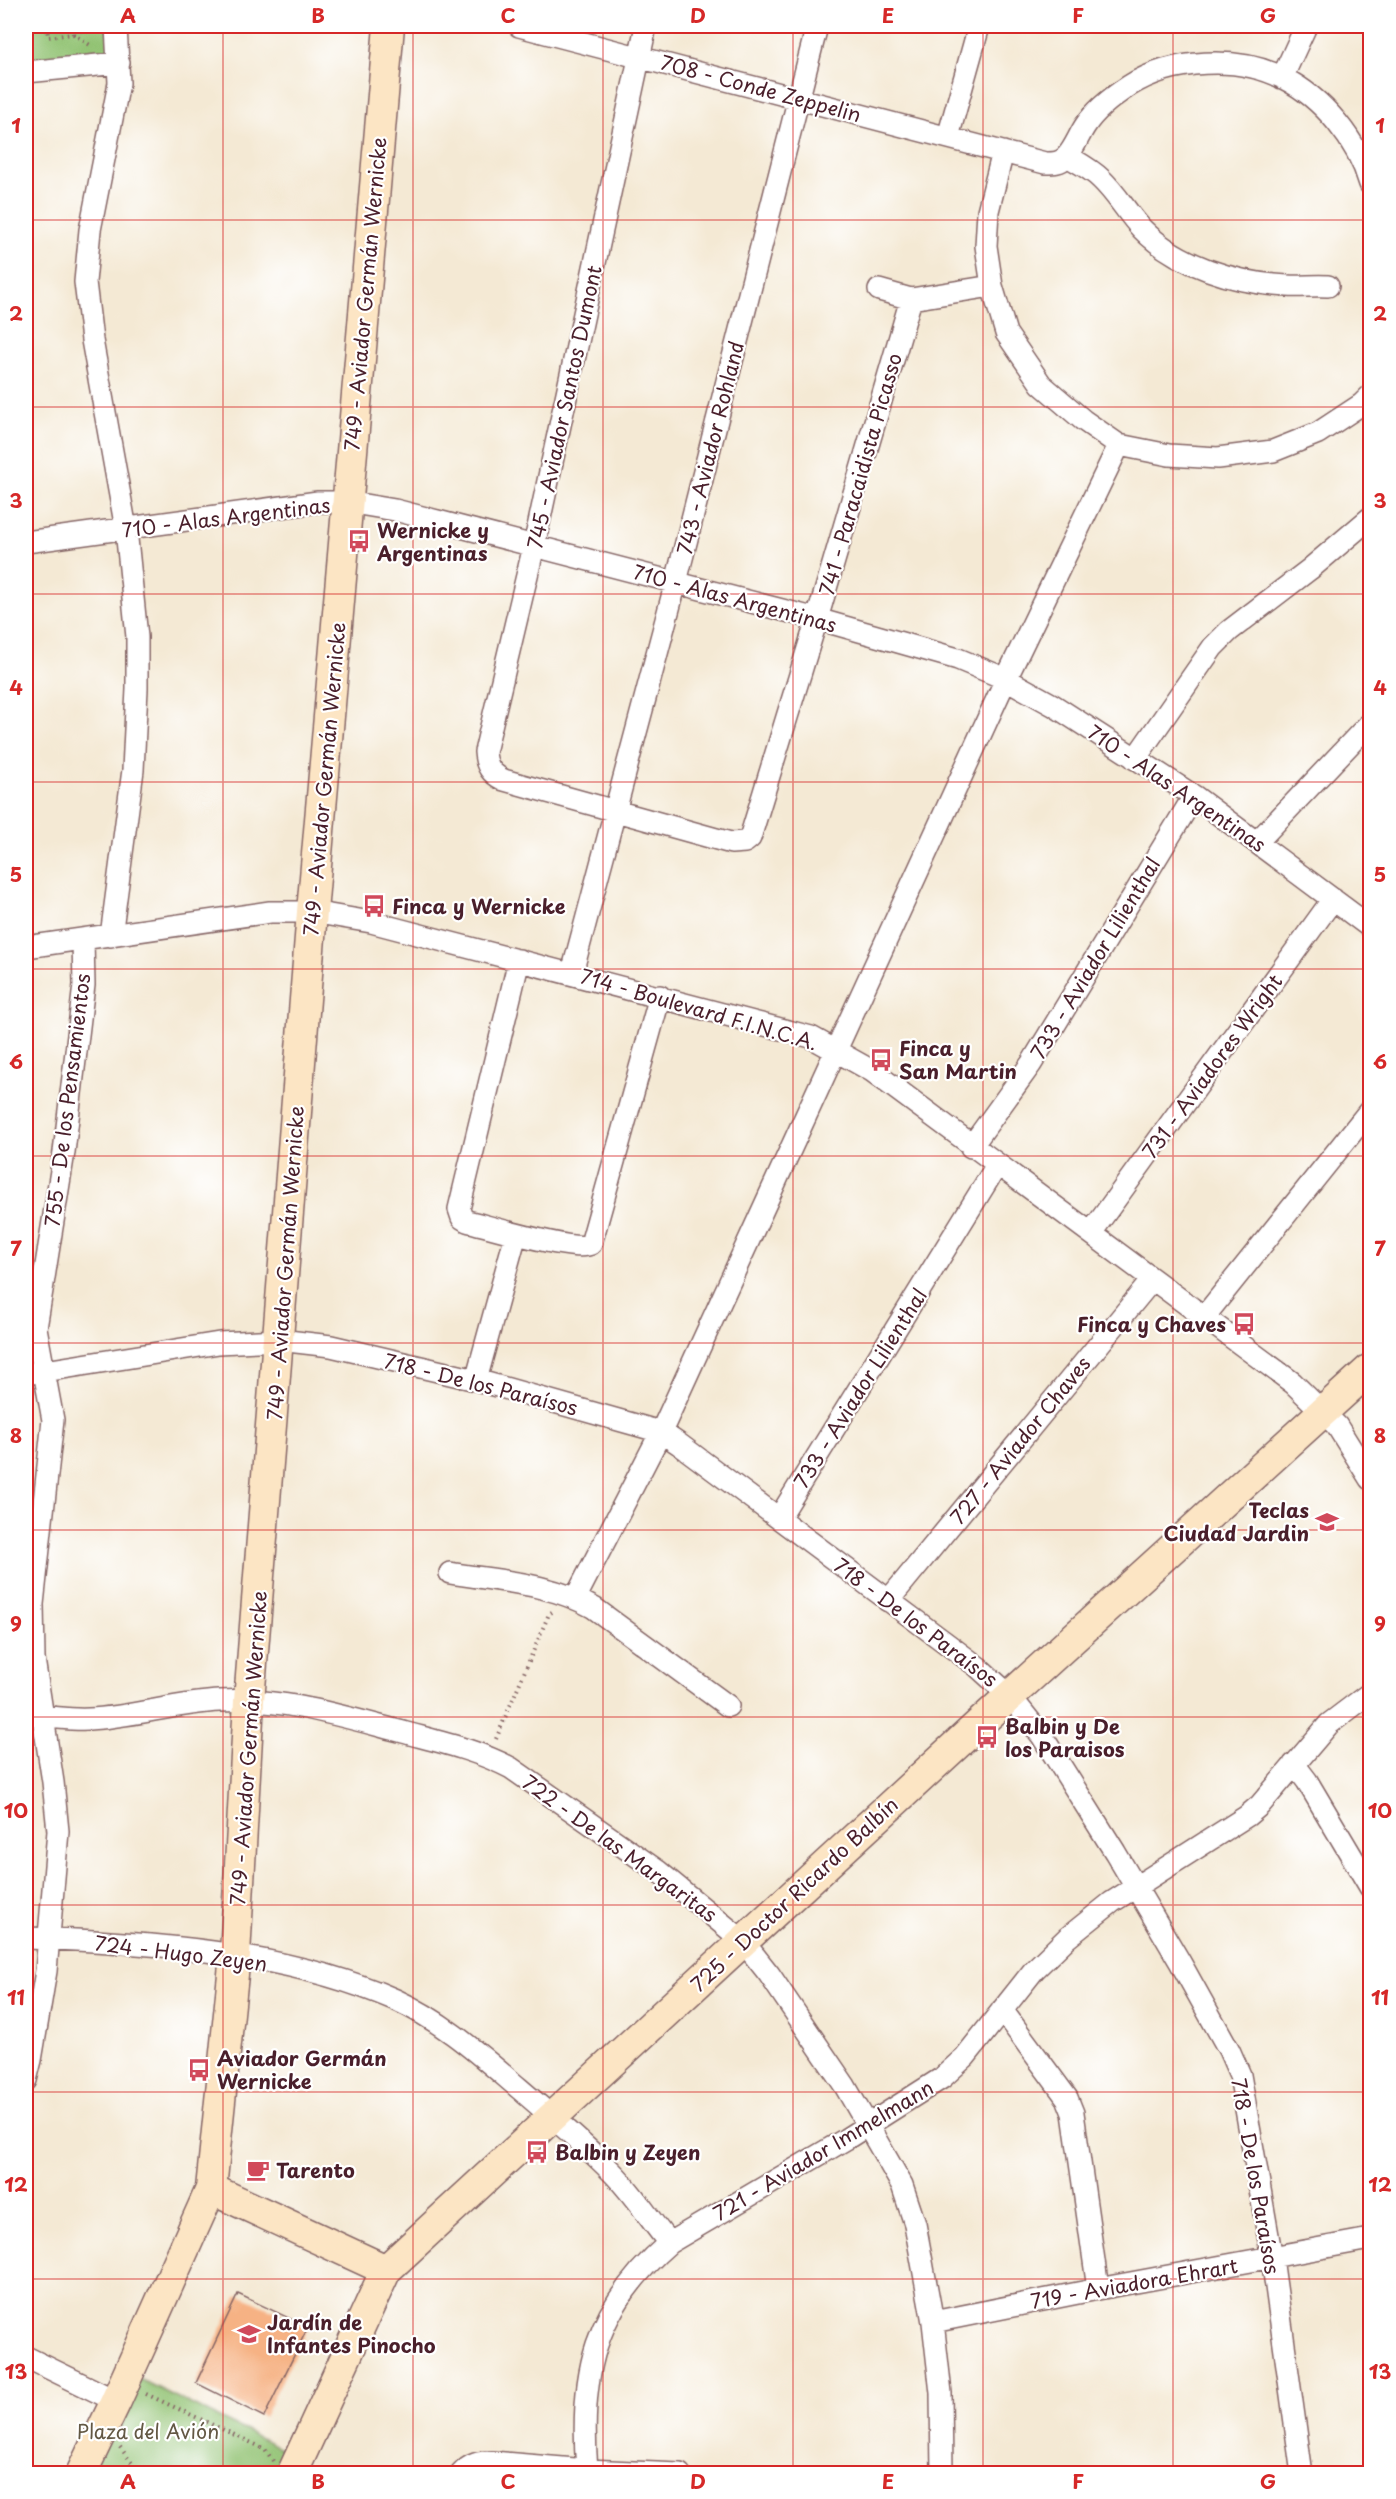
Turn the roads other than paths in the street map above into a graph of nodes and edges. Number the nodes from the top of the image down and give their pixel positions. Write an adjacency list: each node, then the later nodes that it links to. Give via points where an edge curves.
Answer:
1 (116, 26): 9 (street)
2 (389, 26): 23 (street, 749 - Aviador Germán Wernicke)
3 (519, 26): 8 (street, 708 - Conde Zeppelin)
4 (646, 26): 8 (street, 745 - Aviador Santos Dumont)
5 (817, 26): 12 (street, 743 - Aviador Rohland)
6 (979, 26): 13 (street)
7 (1306, 26): 11 (street)
8 (639, 56): 12 (street, 708 - Conde Zeppelin); 27 (street, 745 - Aviador Santos Dumont)
9 (119, 63): 10 (street); 25 (street, via 117,98 90,230 85,282)
10 (26, 72)
11 (1282, 78): 15 (street, via 1230,64 1192,64 1144,77 1098,110); 16 (street, via 1312,97 1338,124 1357,152)
12 (799, 98): 13 (street, 708 - Conde Zeppelin); 28 (street, 743 - Aviador Rohland)
13 (948, 137): 14 (street, 708 - Conde Zeppelin)
14 (1003, 152): 15 (street, 708 - Conde Zeppelin, via 1045,163 1058,163); 17 (street, via 988,211 986,246)
15 (1067, 156): 18 (street, via 1103,181 1156,243 1186,260 1260,284)
16 (1371, 184)
17 (992, 286): 20 (street); 22 (street, via 1006,333 1041,384)
18 (1328, 286)
19 (879, 290): 20 (street)
20 (911, 299): 29 (street, 741 - Paracaidista Picasso)
21 (1371, 396): 22 (street, via 1318,433 1273,451 1218,458 1169,455)
22 (1119, 445): 30 (street)
23 (347, 502): 25 (street, 710 - Alas Argentinas, via 299,504); 27 (street, 710 - Alas Argentinas, via 395,510); 37 (street, 749 - Aviador Germán Wernicke)
24 (1371, 518): 32 (street, via 1228,631)
25 (126, 529): 26 (street, 710 - Alas Argentinas); 39 (street, via 136,626 137,689 133,770)
26 (26, 542)
27 (534, 546): 28 (street, 710 - Alas Argentinas); 34 (street, 745 - Aviador Santos Dumont, via 485,752 489,770 504,780)
28 (676, 582): 29 (street, 710 - Alas Argentinas); 34 (street, 743 - Aviador Rohland)
29 (817, 620): 30 (street, 710 - Alas Argentinas, via 957,659); 34 (street, 741 - Paracaidista Picasso, via 753,832 745,842 731,843)
30 (1006, 679): 32 (street, 710 - Alas Argentinas); 45 (street)
31 (1371, 723): 35 (street)
32 (1135, 759): 33 (street, 710 - Alas Argentinas)
33 (1194, 796): 35 (street, 710 - Alas Argentinas); 47 (street, 733 - Aviador Lilienthal, via 1031,1064)
34 (616, 812): 43 (street, 743 - Aviador Rohland)
35 (1257, 842): 36 (street, 710 - Alas Argentinas)
36 (1333, 899): 38 (street, 710 - Alas Argentinas); 49 (street, 731 - Aviadores Wright)
37 (312, 912): 39 (street, 714 - Boulevard F.I.N.C.A., via 270,912); 42 (street, 714 - Boulevard F.I.N.C.A., via 371,922); 53 (street, 749 - Aviador Germán Wernicke)
38 (1371, 927)
39 (111, 936): 40 (street, 714 - Boulevard F.I.N.C.A.)
40 (83, 940): 41 (street, 714 - Boulevard F.I.N.C.A.); 55 (street, 755 - De los Pensamientos, via 84,985 67,1130 38,1310)
41 (26, 947)
42 (519, 960): 43 (street, 714 - Boulevard F.I.N.C.A.); 50 (street, via 459,1204 459,1213 467,1221)
43 (572, 973): 44 (street, 714 - Boulevard F.I.N.C.A.)
44 (660, 996): 45 (street, 714 - Boulevard F.I.N.C.A., via 811,1037); 50 (street, via 593,1240 588,1246 579,1246)
45 (835, 1050): 47 (street, 714 - Boulevard F.I.N.C.A., via 872,1071); 58 (street)
46 (1371, 1110): 52 (street)
47 (971, 1147): 48 (street, 714 - Boulevard F.I.N.C.A.)
48 (997, 1165): 49 (street, 714 - Boulevard F.I.N.C.A.); 60 (street, 733 - Aviador Lilienthal)
49 (1091, 1233): 51 (street, 714 - Boulevard F.I.N.C.A.)
50 (516, 1234): 56 (street)
51 (1152, 1280): 52 (street, 714 - Boulevard F.I.N.C.A.); 63 (street, 727 - Aviador Chaves)
52 (1204, 1317): 57 (street, 714 - Boulevard F.I.N.C.A., via 1293,1383)
53 (279, 1340): 55 (street, 718 - De los Paraísos, via 219,1343); 56 (street, 718 - De los Paraísos, via 331,1346); 66 (street, 749 - Aviador Germán Wernicke)
54 (1371, 1369): 57 (street, 725 - Doctor Ricardo Balbín)
55 (35, 1373): 68 (street, 755 - De los Pensamientos, via 53,1420 33,1604)
56 (476, 1380): 58 (street, 718 - De los Paraísos)
57 (1325, 1412): 59 (street, 714 - Boulevard F.I.N.C.A.); 65 (street, 725 - Doctor Ricardo Balbín)
58 (661, 1432): 60 (street, 718 - De los Paraísos); 62 (street)
59 (1371, 1479)
60 (779, 1518): 63 (street, 718 - De los Paraísos)
61 (450, 1573): 62 (street, via 553,1590)
62 (576, 1598): 67 (street)
63 (888, 1601): 65 (street, 718 - De los Paraísos, via 978,1667)
64 (1371, 1693): 69 (street, 721 - Aviador Immelmann, via 1329,1724)
65 (1010, 1696): 71 (street, 718 - De los Paraísos, via 1042,1736); 74 (street, 725 - Doctor Ricardo Balbín)
66 (249, 1701): 68 (street, 722 - De las Margaritas, via 194,1703 91,1719); 74 (street, 722 - De las Margaritas, via 355,1720 489,1756 658,1871); 75 (street, 749 - Aviador Germán Wernicke)
67 (728, 1706)
68 (34, 1715): 73 (street, 755 - De los Pensamientos, via 53,1782 58,1831)
69 (1294, 1764): 70 (street); 71 (street, 721 - Aviador Immelmann, via 1247,1816)
70 (1371, 1887)
71 (1135, 1888): 76 (street, 721 - Aviador Immelmann, via 1067,1938 1034,1970); 83 (street, 718 - De los Paraísos, via 1180,1962 1240,2075)
72 (26, 1938): 73 (street, 724 - Hugo Zeyen)
73 (49, 1939): 75 (street, 724 - Hugo Zeyen); 77 (street, 755 - De los Pensamientos)
74 (742, 1940): 78 (street, 725 - Doctor Ricardo Balbín); 79 (street, 722 - De las Margaritas, via 845,2086)
75 (235, 1955): 78 (street, 724 - Hugo Zeyen, via 329,1976 396,2001 455,2034); 80 (street, 749 - Aviador Germán Wernicke)
76 (1002, 2010): 79 (street, 721 - Aviador Immelmann, via 965,2057 942,2078); 85 (street, via 1067,2098 1073,2113)
77 (26, 2080)
78 (552, 2117): 82 (street, 724 - Hugo Zeyen, via 614,2174); 84 (street, 725 - Doctor Ricardo Balbín)
79 (868, 2126): 82 (street, 721 - Aviador Immelmann); 86 (street, 722 - De las Margaritas, via 909,2201)
80 (211, 2189): 84 (street); 88 (street, 749 - Aviador Germán Wernicke)
81 (1371, 2239): 83 (street, 719 - Aviadora Ehrart)
82 (669, 2243): 90 (street, 721 - Aviador Immelmann, via 616,2301 592,2355 584,2429)
83 (1272, 2258): 85 (street, 719 - Aviadora Ehrart); 95 (street, 718 - De los Paraísos)
84 (386, 2270): 89 (street, 725 - Doctor Ricardo Balbín)
85 (1098, 2289): 86 (street, 719 - Aviadora Ehrart)
86 (933, 2322): 94 (street, 722 - De las Margaritas, via 941,2393)
87 (26, 2357): 88 (street)
88 (116, 2401): 91 (street, 749 - Aviador Germán Wernicke)
89 (284, 2469)
90 (587, 2470): 92 (street, via 478,2462); 93 (street)
91 (81, 2474)
92 (461, 2474)
93 (680, 2474)
94 (942, 2474)
95 (1302, 2474)

